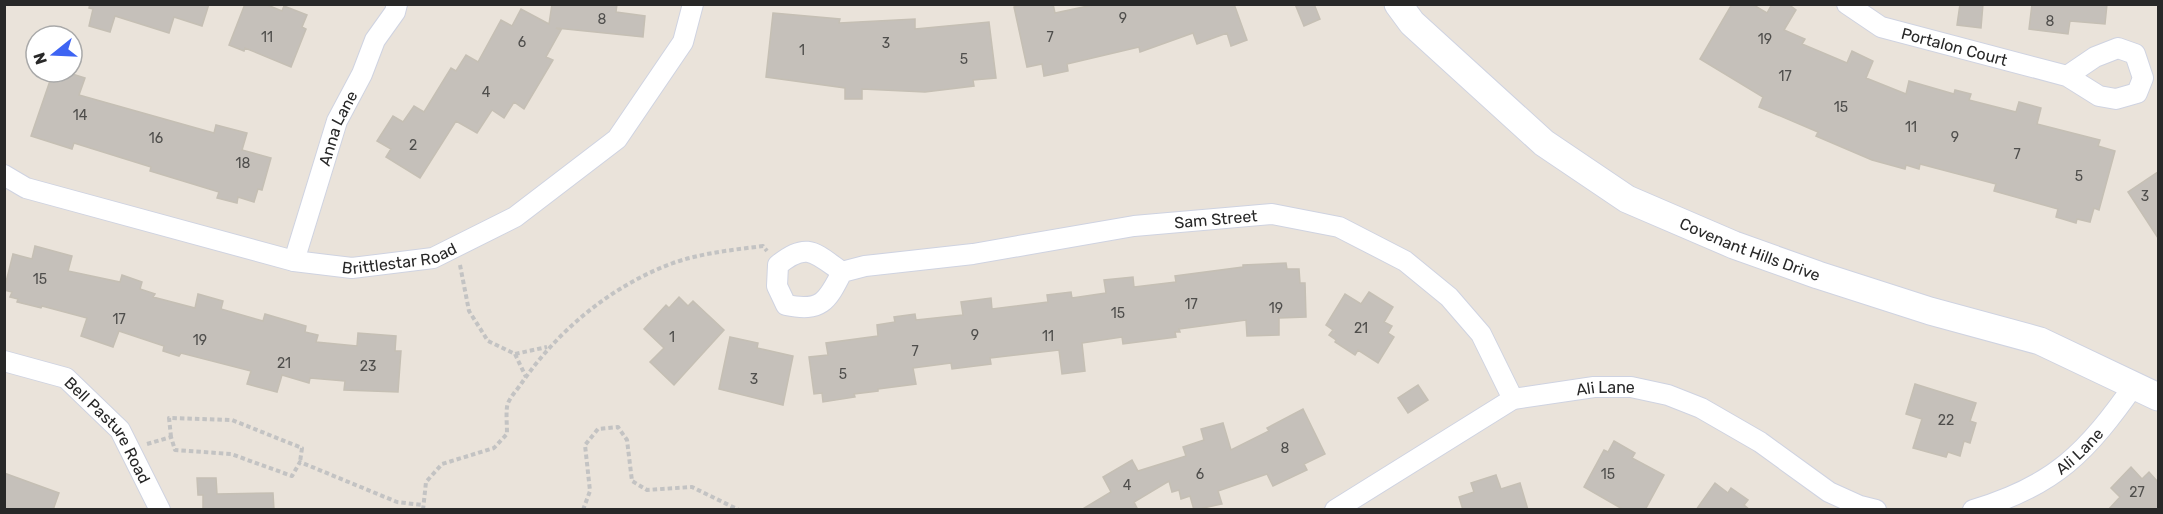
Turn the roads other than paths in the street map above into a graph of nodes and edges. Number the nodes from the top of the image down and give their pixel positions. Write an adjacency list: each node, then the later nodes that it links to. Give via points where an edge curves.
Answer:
1 (397, 4): 7 (street, Anna Lane, via 375,40 337,121)
2 (693, 4): 7 (street, Brittlestar Road, via 682,42 617,139 515,217 433,258 352,268)
3 (1398, 4): 10 (street, Covenant Hills Drive, via 1412,23 1544,143 1627,199 1818,275 2040,341)
4 (1847, 4): 5 (street, Portalon Court, via 1881,27)
5 (2067, 76)
6 (4, 175): 7 (street, Brittlestar Road, via 26,188)
7 (294, 261)
8 (842, 272): 8 (street, via 829,299 808,309 786,305 777,286 778,265 793,252 813,252); 11 (street, Sam Street, via 1134,226 1272,214 1339,227 1405,261 1449,297 1481,334)
9 (4, 361): 12 (street, Bell Pasture Road, via 66,378 120,430)
10 (2147, 390): 15 (street, Ali Lane, via 2056,473 2011,499)
11 (1513, 399): 13 (street, Ali Lane); 14 (street, Ali Lane, via 1594,387 1631,387 1668,395 1701,408 1760,442 1829,492)
12 (160, 510)
13 (1335, 510)
14 (1876, 510)
15 (1972, 510)

